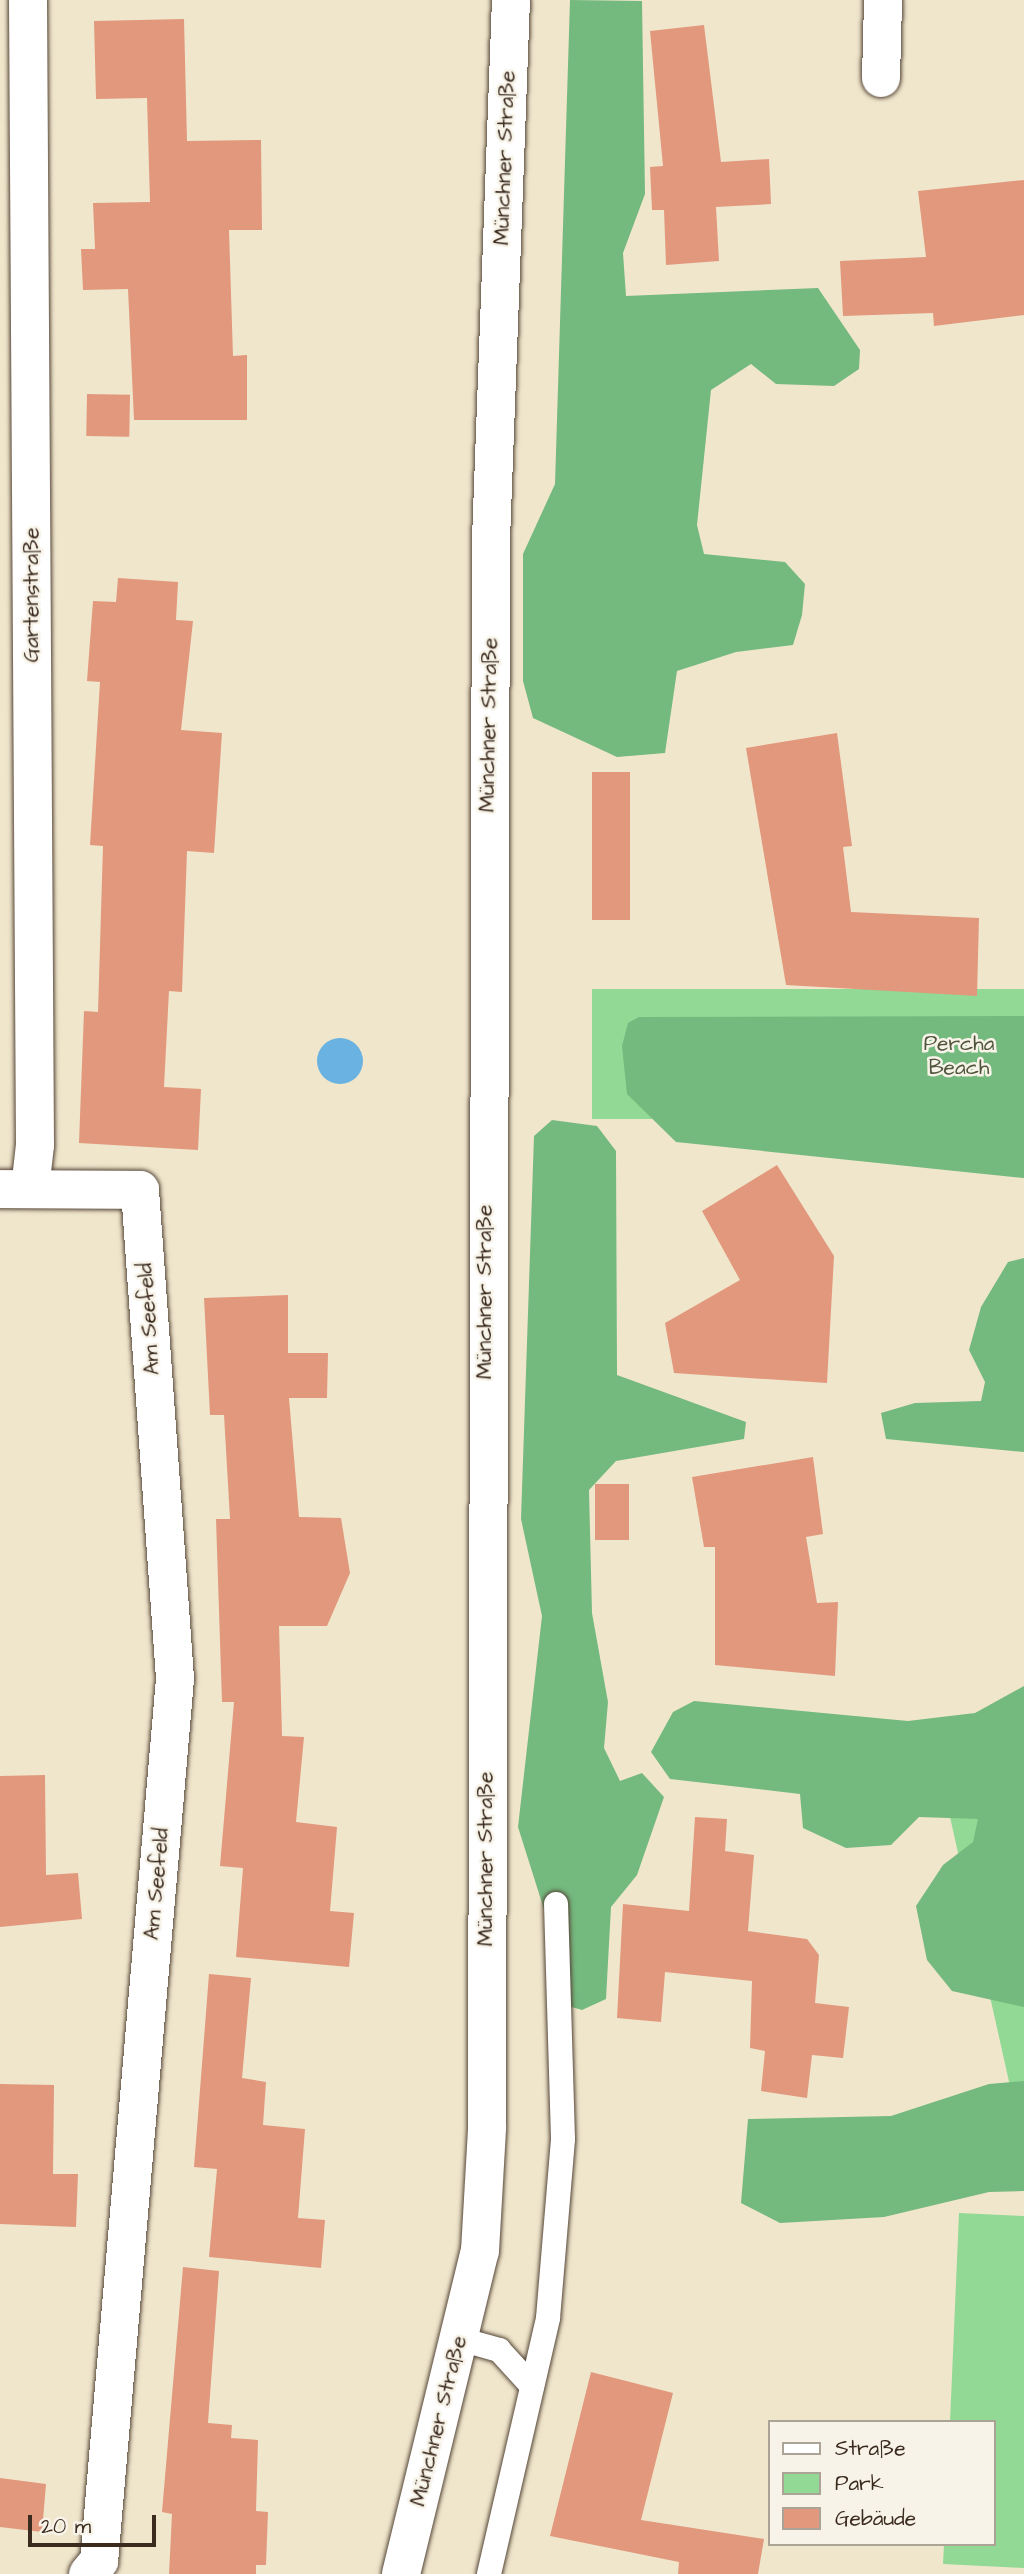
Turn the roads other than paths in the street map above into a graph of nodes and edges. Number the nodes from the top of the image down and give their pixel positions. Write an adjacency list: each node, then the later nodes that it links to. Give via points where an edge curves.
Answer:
1 (28, 0): 5 (street, Gartenstraße)
2 (511, 0): 7 (street, Münchner Straße, via 491,554 486,2129 480,2251)
3 (883, 0): 4 (street)
4 (881, 78)
5 (15, 1189): 9 (street, Am Seefeld, via 140,1190 175,1679 99,2561)
6 (556, 1904): 8 (lane, via 563,2139 548,2318)
7 (460, 2339): 8 (lane, via 499,2350); 10 (street, Münchner Straße)
8 (532, 2386): 11 (lane)
9 (88, 2574)
10 (401, 2574)
11 (489, 2574)

